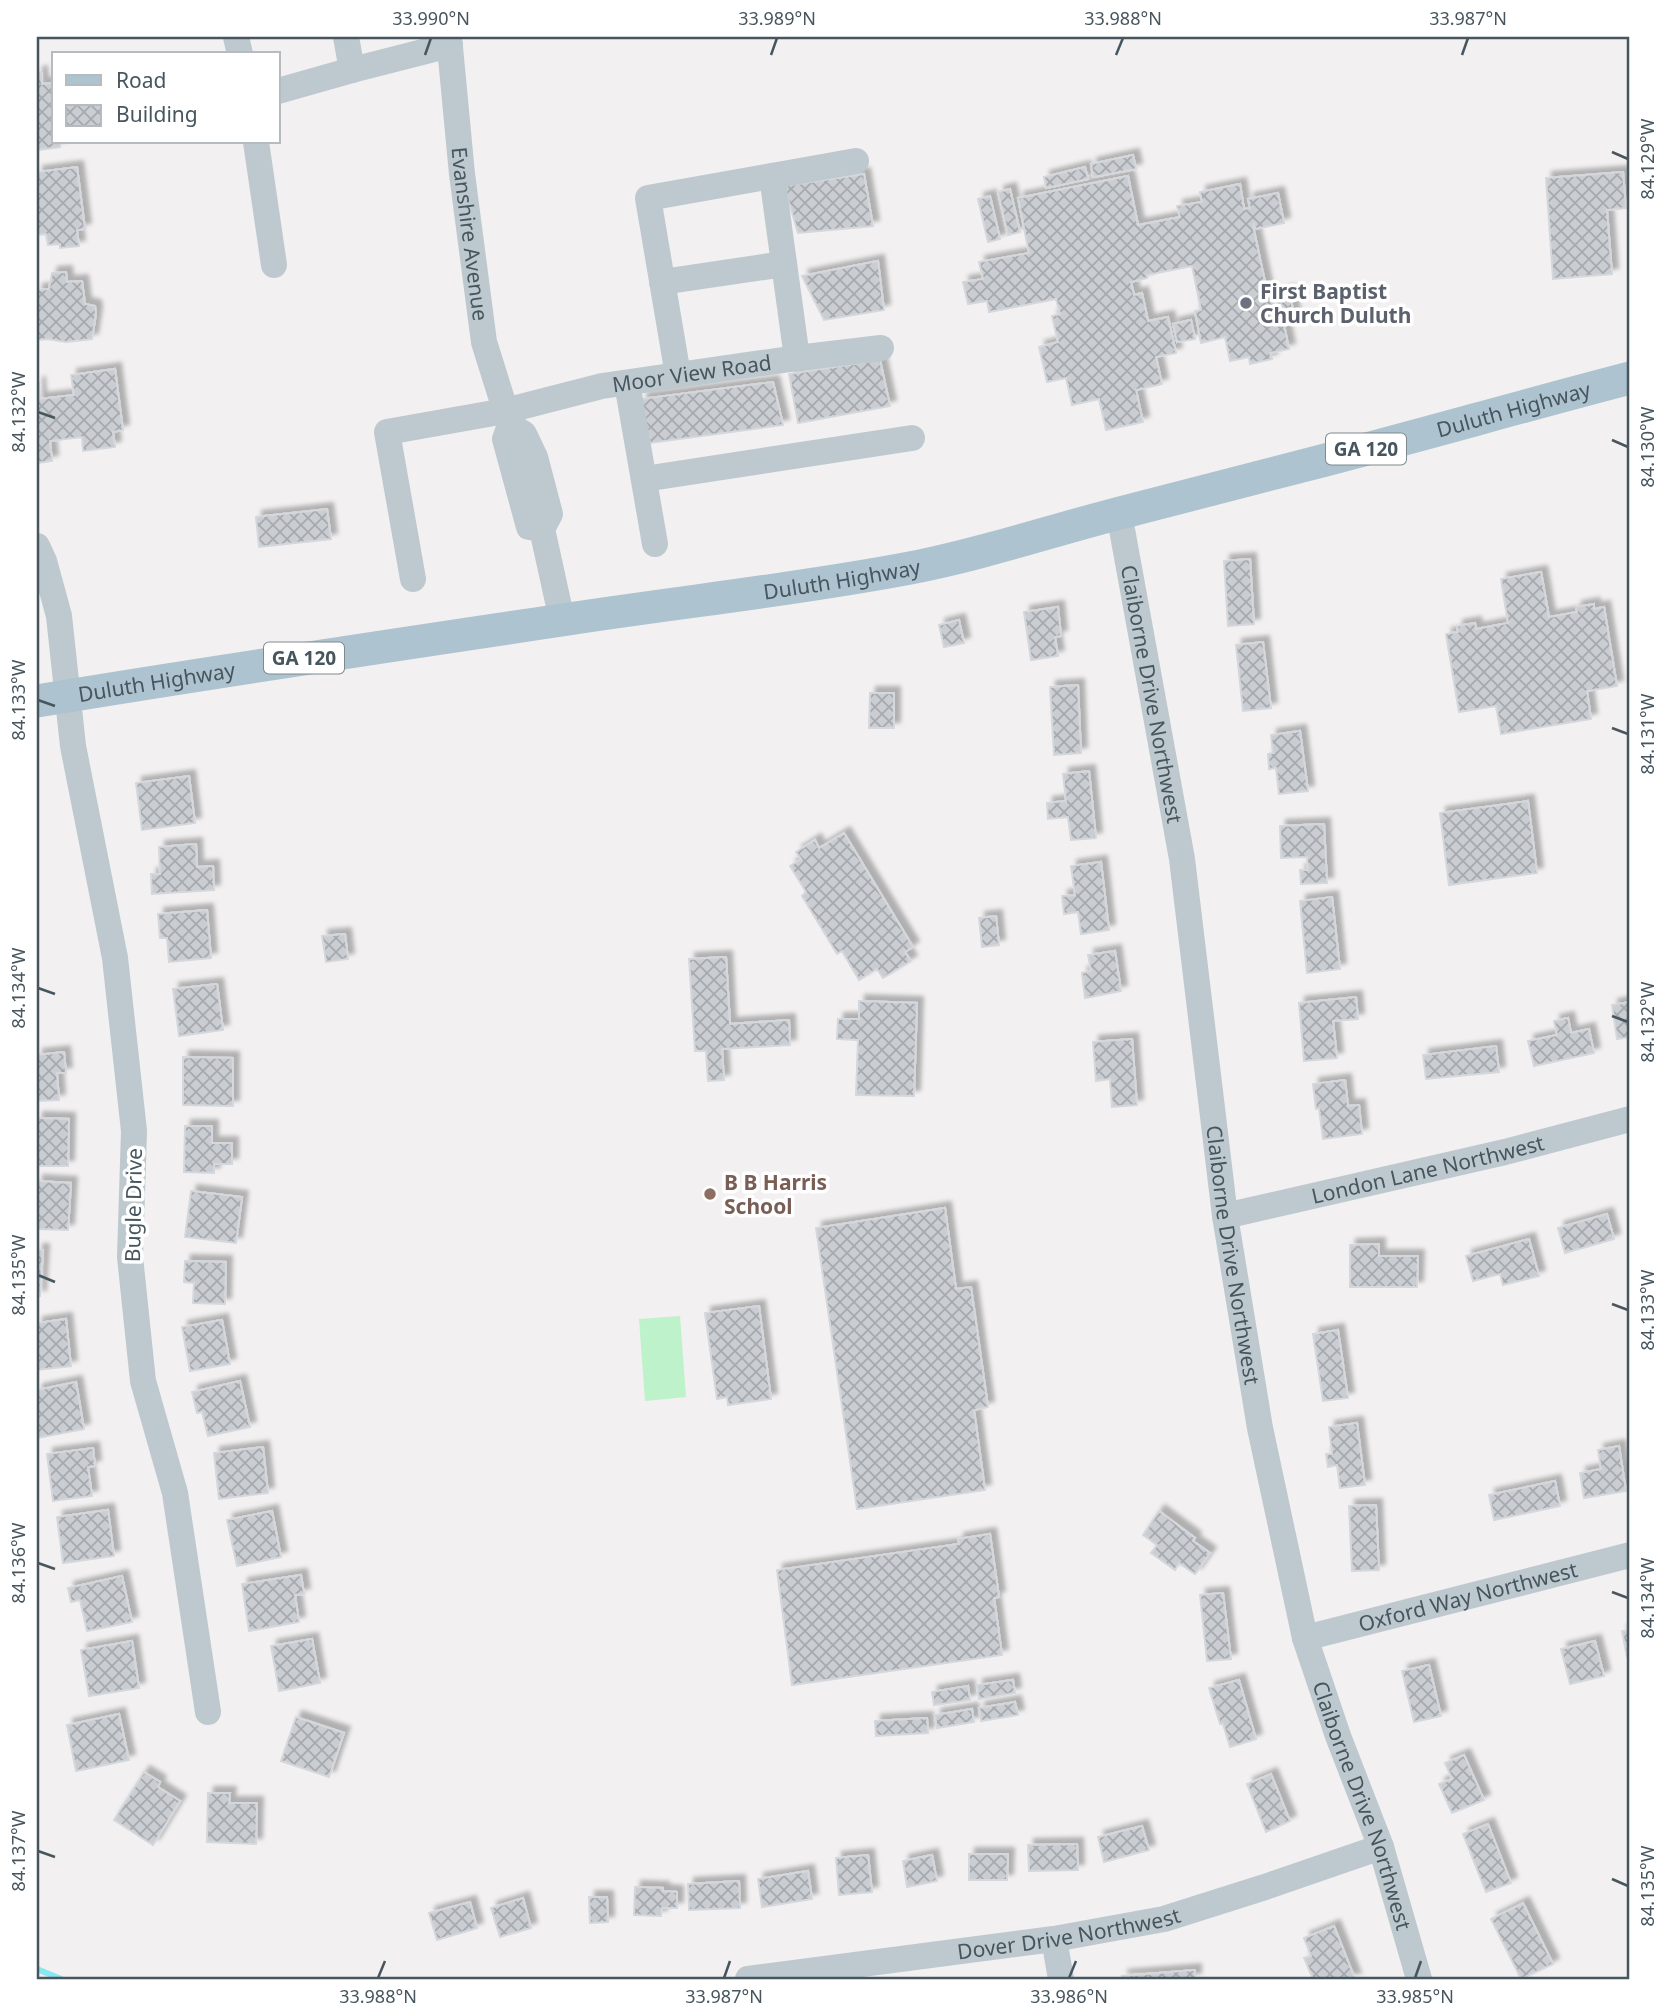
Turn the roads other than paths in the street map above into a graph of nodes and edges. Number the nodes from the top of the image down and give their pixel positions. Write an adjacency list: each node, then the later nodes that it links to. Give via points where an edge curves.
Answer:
1 (346, 37): 3 (street)
2 (450, 41): 3 (street); 16 (street, Evanshire Avenue, via 484,342)
3 (352, 70): 4 (street)
4 (280, 90)
5 (256, 144): 9 (street)
6 (856, 161): 7 (street)
7 (772, 176): 8 (street); 10 (street, via 648,198)
8 (784, 264): 10 (street); 12 (street)
9 (274, 265)
10 (662, 282): 13 (street)
11 (881, 348): 12 (street, Moor View Road)
12 (797, 358): 13 (street, Moor View Road)
13 (678, 375): 15 (street, Moor View Road)
14 (1630, 378): 19 (main road, Duluth Highway / GA 120)
15 (627, 383): 16 (street, Moor View Road, via 602,386); 18 (street)
16 (508, 418): 22 (street, Moor View Road, via 387,432); 23 (street, Evanshire Avenue, via 524,434 535,457 530,484 550,514 542,528)
17 (912, 438): 18 (street)
18 (644, 479): 20 (street)
19 (1119, 513): 23 (main road, Duluth Highway / GA 120, via 912,568); 26 (street, Claiborne Drive Northwest, via 1182,859)
20 (655, 544)
21 (37, 546): 24 (street, Bugle Drive, via 59,616)
22 (413, 579)
23 (562, 620): 24 (main road, Duluth Highway / GA 120)
24 (52, 699): 29 (street, Bugle Drive, via 73,746 115,958 132,1119 130,1257 143,1381 175,1493)
25 (1630, 1119): 26 (street, London Lane Northwest)
26 (1225, 1216): 28 (street, Claiborne Drive Northwest, via 1260,1428)
27 (1630, 1555): 28 (street, Oxford Way Northwest)
28 (1305, 1639): 30 (street, Claiborne Drive Northwest)
29 (208, 1712)
30 (1381, 1847): 31 (street, Dover Drive Northwest, via 1164,1919); 34 (street, Claiborne Drive Northwest)
31 (1054, 1939): 32 (street, Dover Drive Northwest); 33 (street)
32 (748, 1979)
33 (1061, 1979)
34 (1419, 1979)

